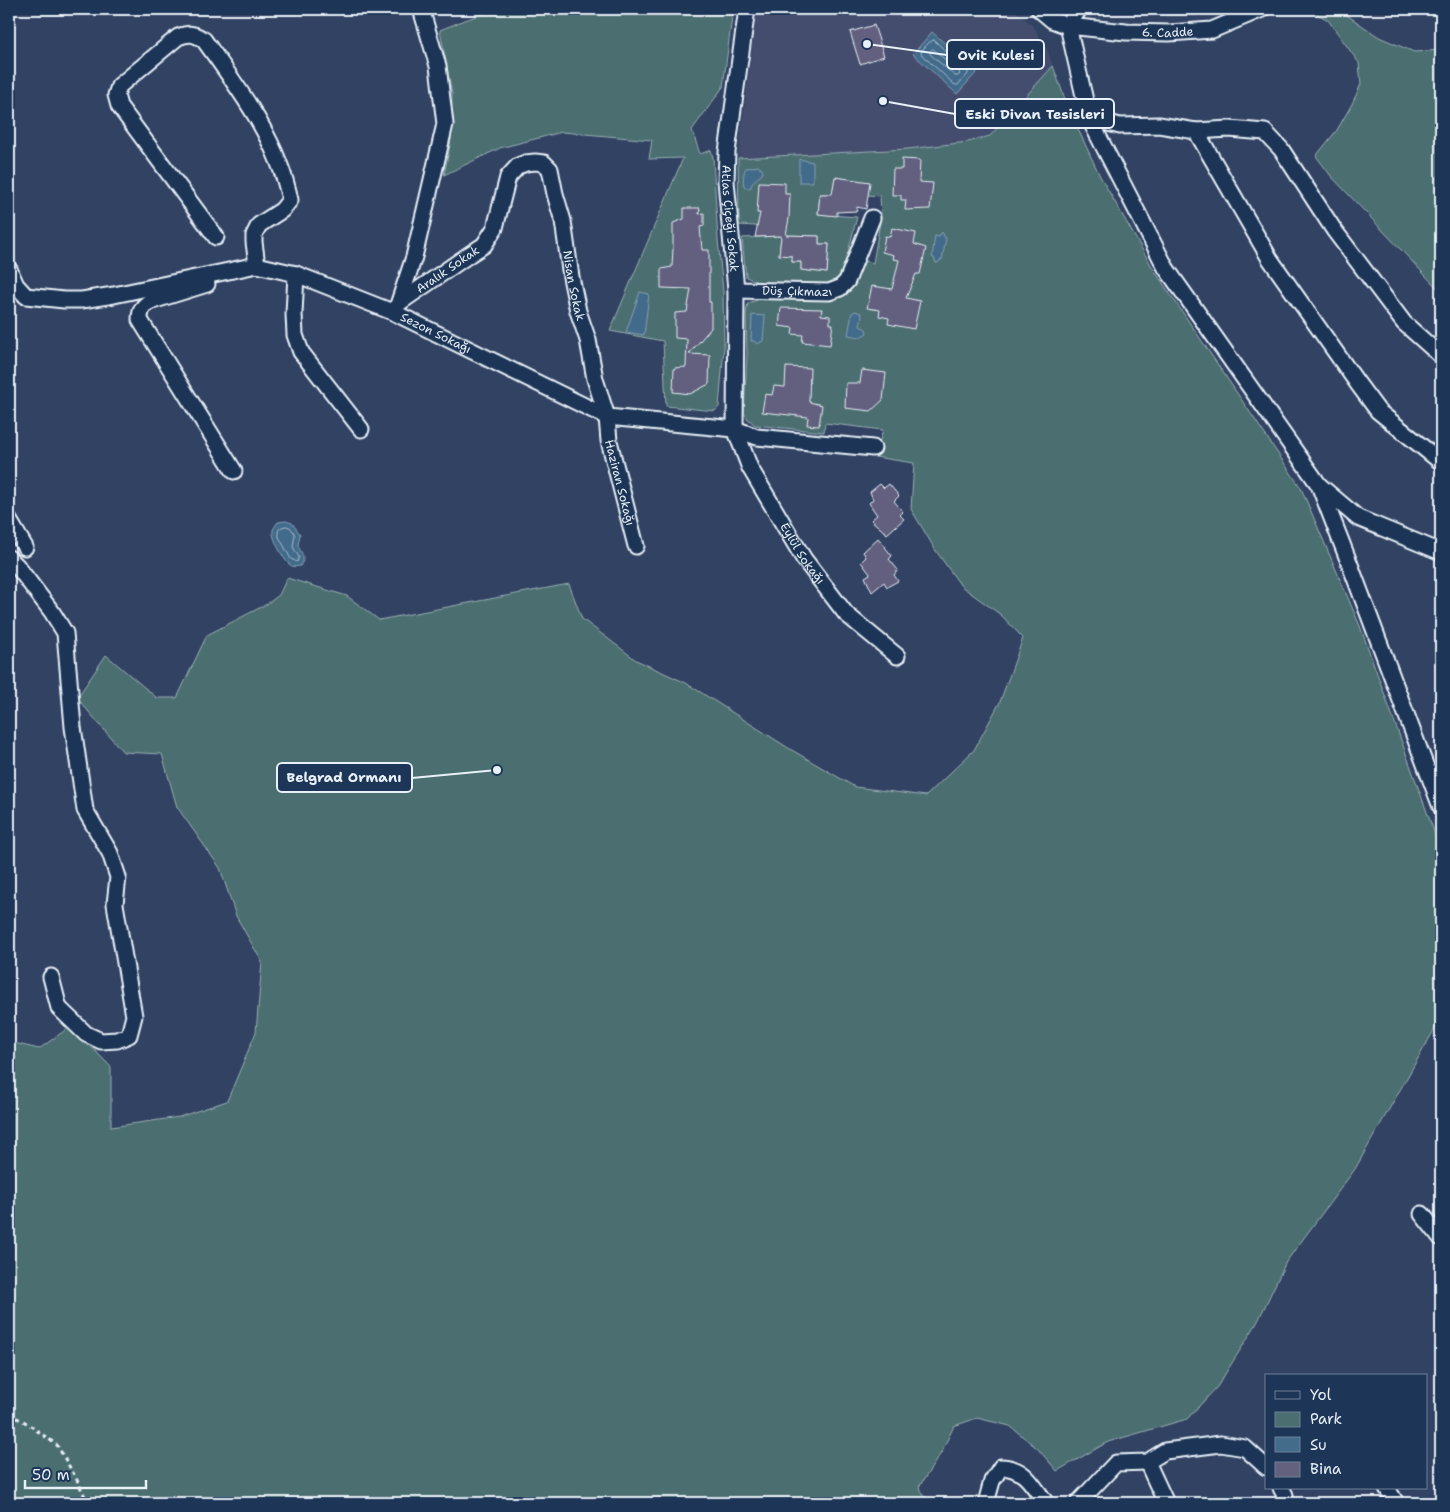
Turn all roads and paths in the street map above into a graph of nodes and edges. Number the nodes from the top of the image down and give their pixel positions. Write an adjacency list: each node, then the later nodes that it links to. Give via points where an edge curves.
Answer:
1 (421, 9): 16 (street, via 438,66 444,124 414,257)
2 (747, 9): 15 (street, Atlas Çiçeği Sokak, via 726,181)
3 (1039, 9): 6 (street, via 1052,20)
4 (1080, 9): 6 (street)
5 (1262, 9): 6 (street, 6. Cadde, via 1212,30 1126,32)
6 (1068, 26): 7 (street)
7 (1089, 118): 8 (street, via 1120,126 1159,126); 24 (street, via 1166,268)
8 (1196, 132): 17 (street, via 1229,129 1265,132 1281,149 1334,230 1404,323); 22 (street, via 1270,259 1378,411)
9 (535, 162): 16 (street, Aralık Sokak, via 518,166 508,178 495,228 484,245); 18 (street, Nisan Sokak, via 544,163 550,169 563,221 578,311)
10 (872, 218): 15 (street, Düş Çıkmazı, via 847,281 840,288 829,292)
11 (216, 236): 12 (street, via 120,106 116,95 119,86 178,37 188,34 204,40 239,90 274,150 286,184 290,200 282,210 260,225 254,235)
12 (257, 265): 13 (street, Sezon Sokağı, via 82,300 26,296 16,286); 14 (street, Sezon Sokağı)
13 (9, 269)
14 (296, 277): 16 (street, Sezon Sokağı); 19 (street, via 294,321 301,352); 23 (street, via 269,273 238,274 149,302 140,312 140,320)
15 (736, 290): 20 (street, Atlas Çiçeği Sokak)
16 (397, 308): 18 (street, Sezon Sokağı)
17 (1441, 356)
18 (607, 417): 20 (street, Sezon Sokağı); 26 (street, Haziran Sokağı, via 609,441)
19 (361, 429)
20 (734, 429): 21 (street, Sezon Sokağı, via 757,437); 30 (street, Eylül Sokağı, via 750,468 804,559 846,614)
21 (872, 448)
22 (1441, 462)
23 (234, 470)
24 (1319, 485): 28 (street, via 1358,518); 31 (street)
25 (9, 520): 27 (street)
26 (636, 546)
27 (25, 547)
28 (1441, 552)
29 (9, 558): 32 (street, via 65,633 72,726 85,810 110,853 118,878 115,904 134,1016 129,1035 101,1041 86,1034 59,1008)
30 (897, 656)
31 (1441, 807)
32 (51, 977)
33 (1422, 1214): 34 (street)
34 (1441, 1238)
35 (9, 1414): 39 (path, via 57,1445)
36 (1147, 1462): 37 (street, via 1165,1451 1221,1444 1245,1448); 42 (street, via 1116,1463); 43 (street)
37 (1265, 1466)
38 (1388, 1490): 44 (street)
39 (88, 1503)
40 (986, 1503): 41 (street, via 992,1481 1001,1467 1011,1467 1022,1472)
41 (1046, 1503)
42 (1078, 1503)
43 (1166, 1503)
44 (1396, 1503)

